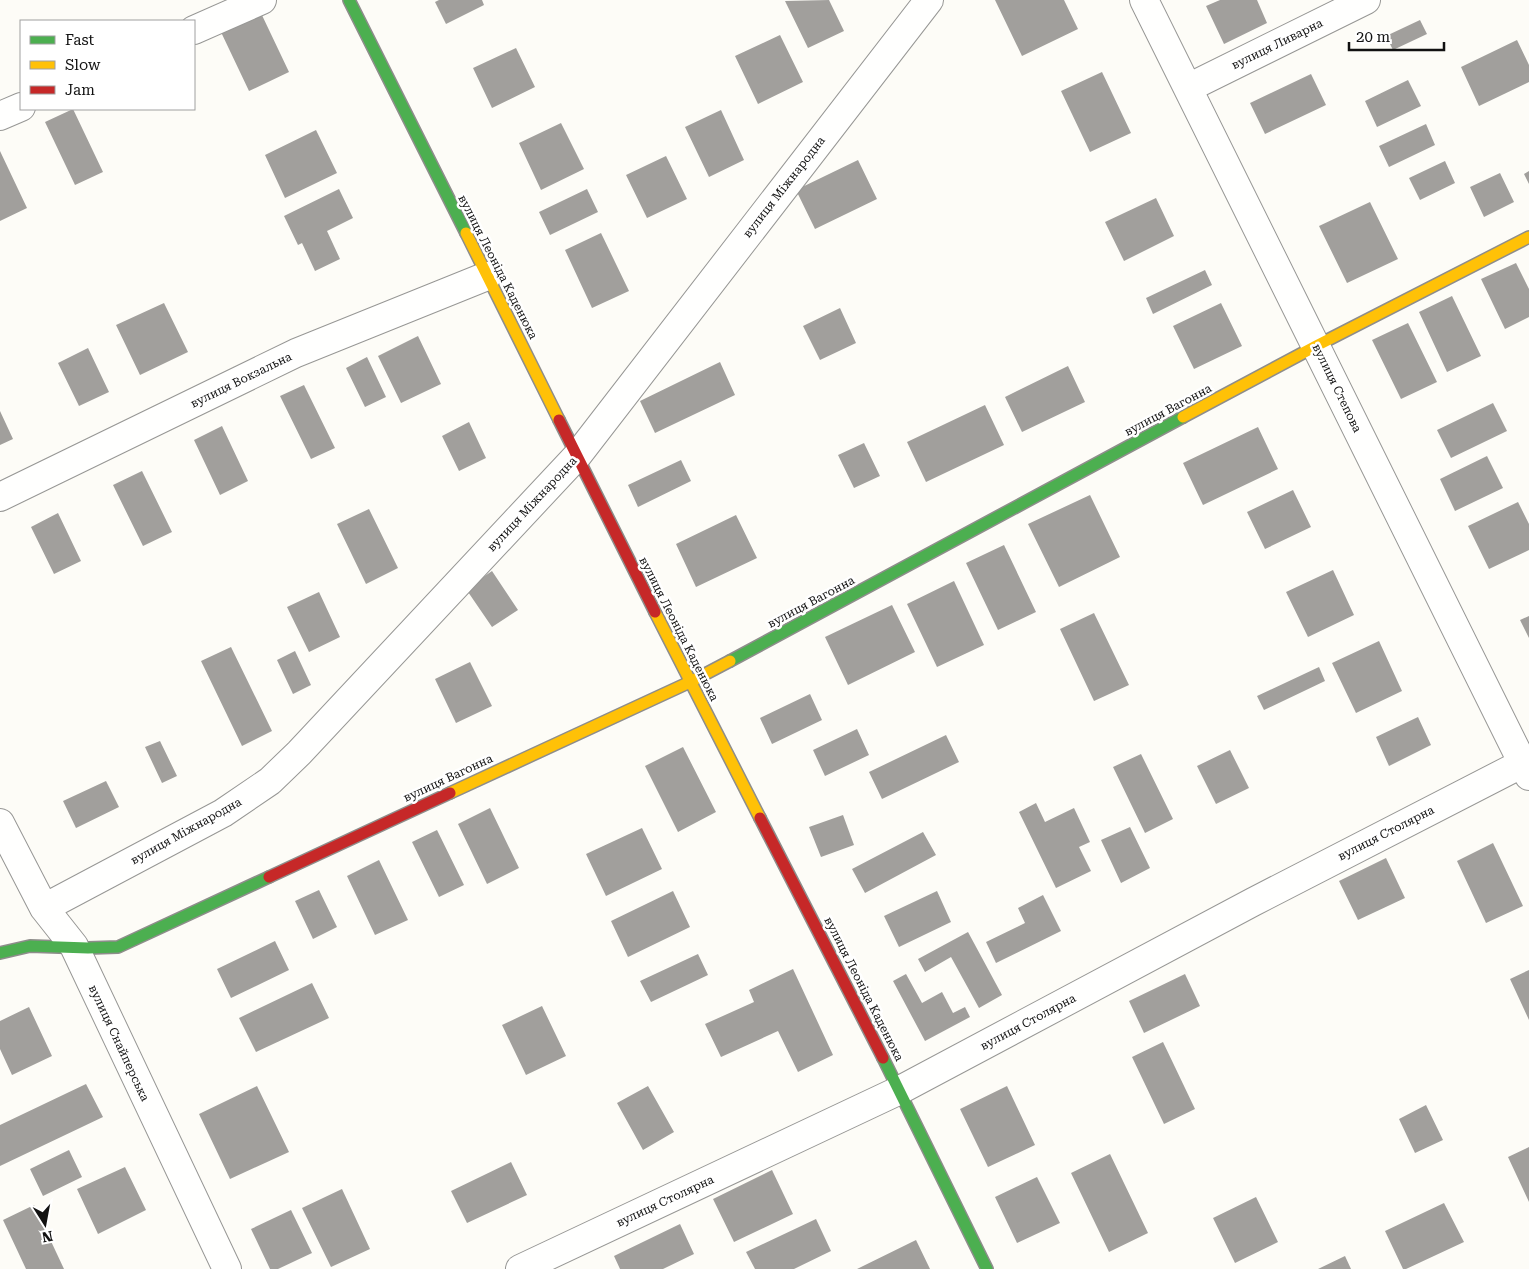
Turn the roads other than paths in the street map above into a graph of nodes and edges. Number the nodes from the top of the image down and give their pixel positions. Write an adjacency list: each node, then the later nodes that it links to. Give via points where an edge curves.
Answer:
1 (262, 0): 6 (street)
2 (348, 0): 11 (street, вулиця Леоніда Каденюка)
3 (929, 0): 13 (street, вулиця Міжнародна)
4 (1144, 0): 7 (street, вулиця Степова)
5 (1366, 0): 7 (street, вулиця Ливарна)
6 (195, 30)
7 (1188, 88): 12 (street, вулиця Степова)
8 (20, 107): 9 (street)
9 (0, 116)
10 (1529, 237): 12 (street, вулиця Вагонна)
11 (487, 276): 13 (street, вулиця Леоніда Каденюка); 14 (street, вулиця Вокзальна, via 296,353)
12 (1316, 346): 15 (street, вулиця Вагонна); 16 (street, вулиця Степова)
13 (577, 456): 15 (street, вулиця Леоніда Каденюка); 18 (street, вулиця Міжнародна, via 270,781 223,813)
14 (0, 497)
15 (690, 682): 19 (street, вулиця Вагонна, via 118,946 103,949); 21 (street, вулиця Леоніда Каденюка)
16 (1527, 766): 21 (street, вулиця Столярна, via 1244,907)
17 (0, 823): 18 (street, вулиця Снайперська)
18 (44, 908): 19 (street, вулиця Снайперська)
19 (74, 946): 20 (street, вулиця Вагонна, via 29,944); 22 (street, вулиця Снайперська)
20 (0, 953)
21 (900, 1090): 23 (street, вулиця Столярна); 24 (street, вулиця Леоніда Каденюка)
22 (227, 1269)
23 (520, 1269)
24 (988, 1269)

